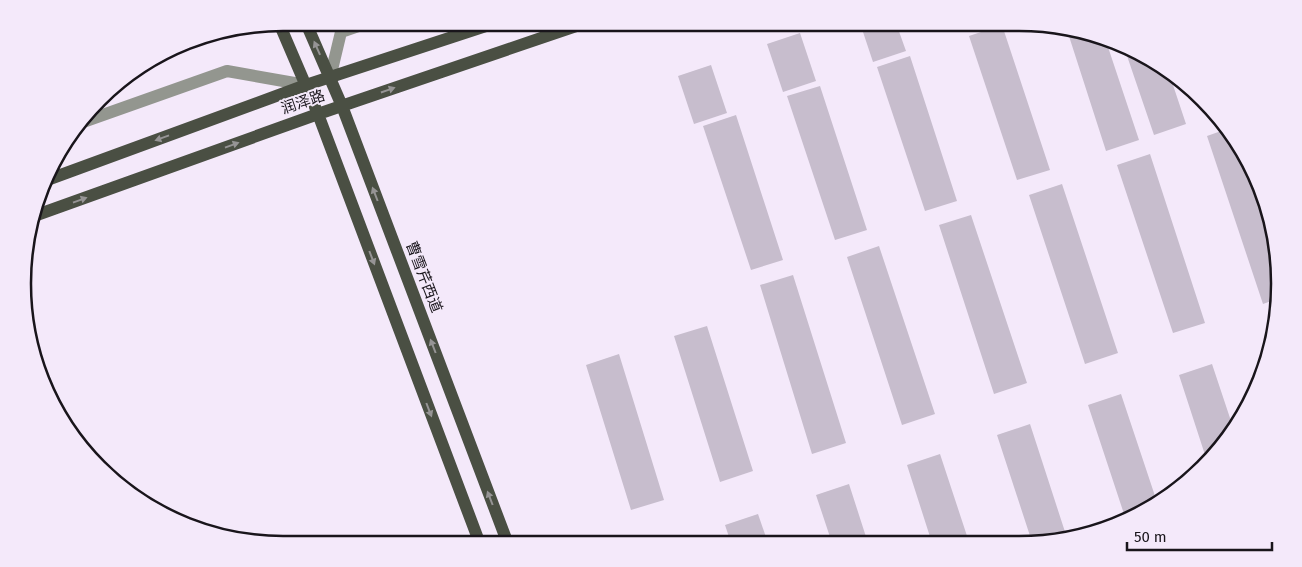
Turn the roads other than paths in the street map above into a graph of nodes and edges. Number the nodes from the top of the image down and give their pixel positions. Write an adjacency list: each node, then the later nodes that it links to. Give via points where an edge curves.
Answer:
1 (283, 31): 7 (main road)
2 (310, 31): 6 (main road, 曹雪芹西道, one-way to 2)
3 (344, 31): 6 (street)
4 (468, 31): 6 (main road, 润泽路)
5 (559, 31): 8 (main road, 润泽路, one-way to 5)
6 (330, 78): 7 (main road, 润泽路); 8 (main road, 曹雪芹西道)
7 (306, 85): 9 (main road); 10 (street, via 227,71); 11 (main road, 润泽路, one-way to 11)
8 (342, 106): 9 (main road, 润泽路); 14 (main road, 曹雪芹西道, one-way to 8)
9 (318, 114): 12 (main road, 润泽路, one-way to 9); 13 (main road, one-way to 13)
10 (93, 119)
11 (55, 177)
12 (41, 213)
13 (477, 536)
14 (505, 536)

